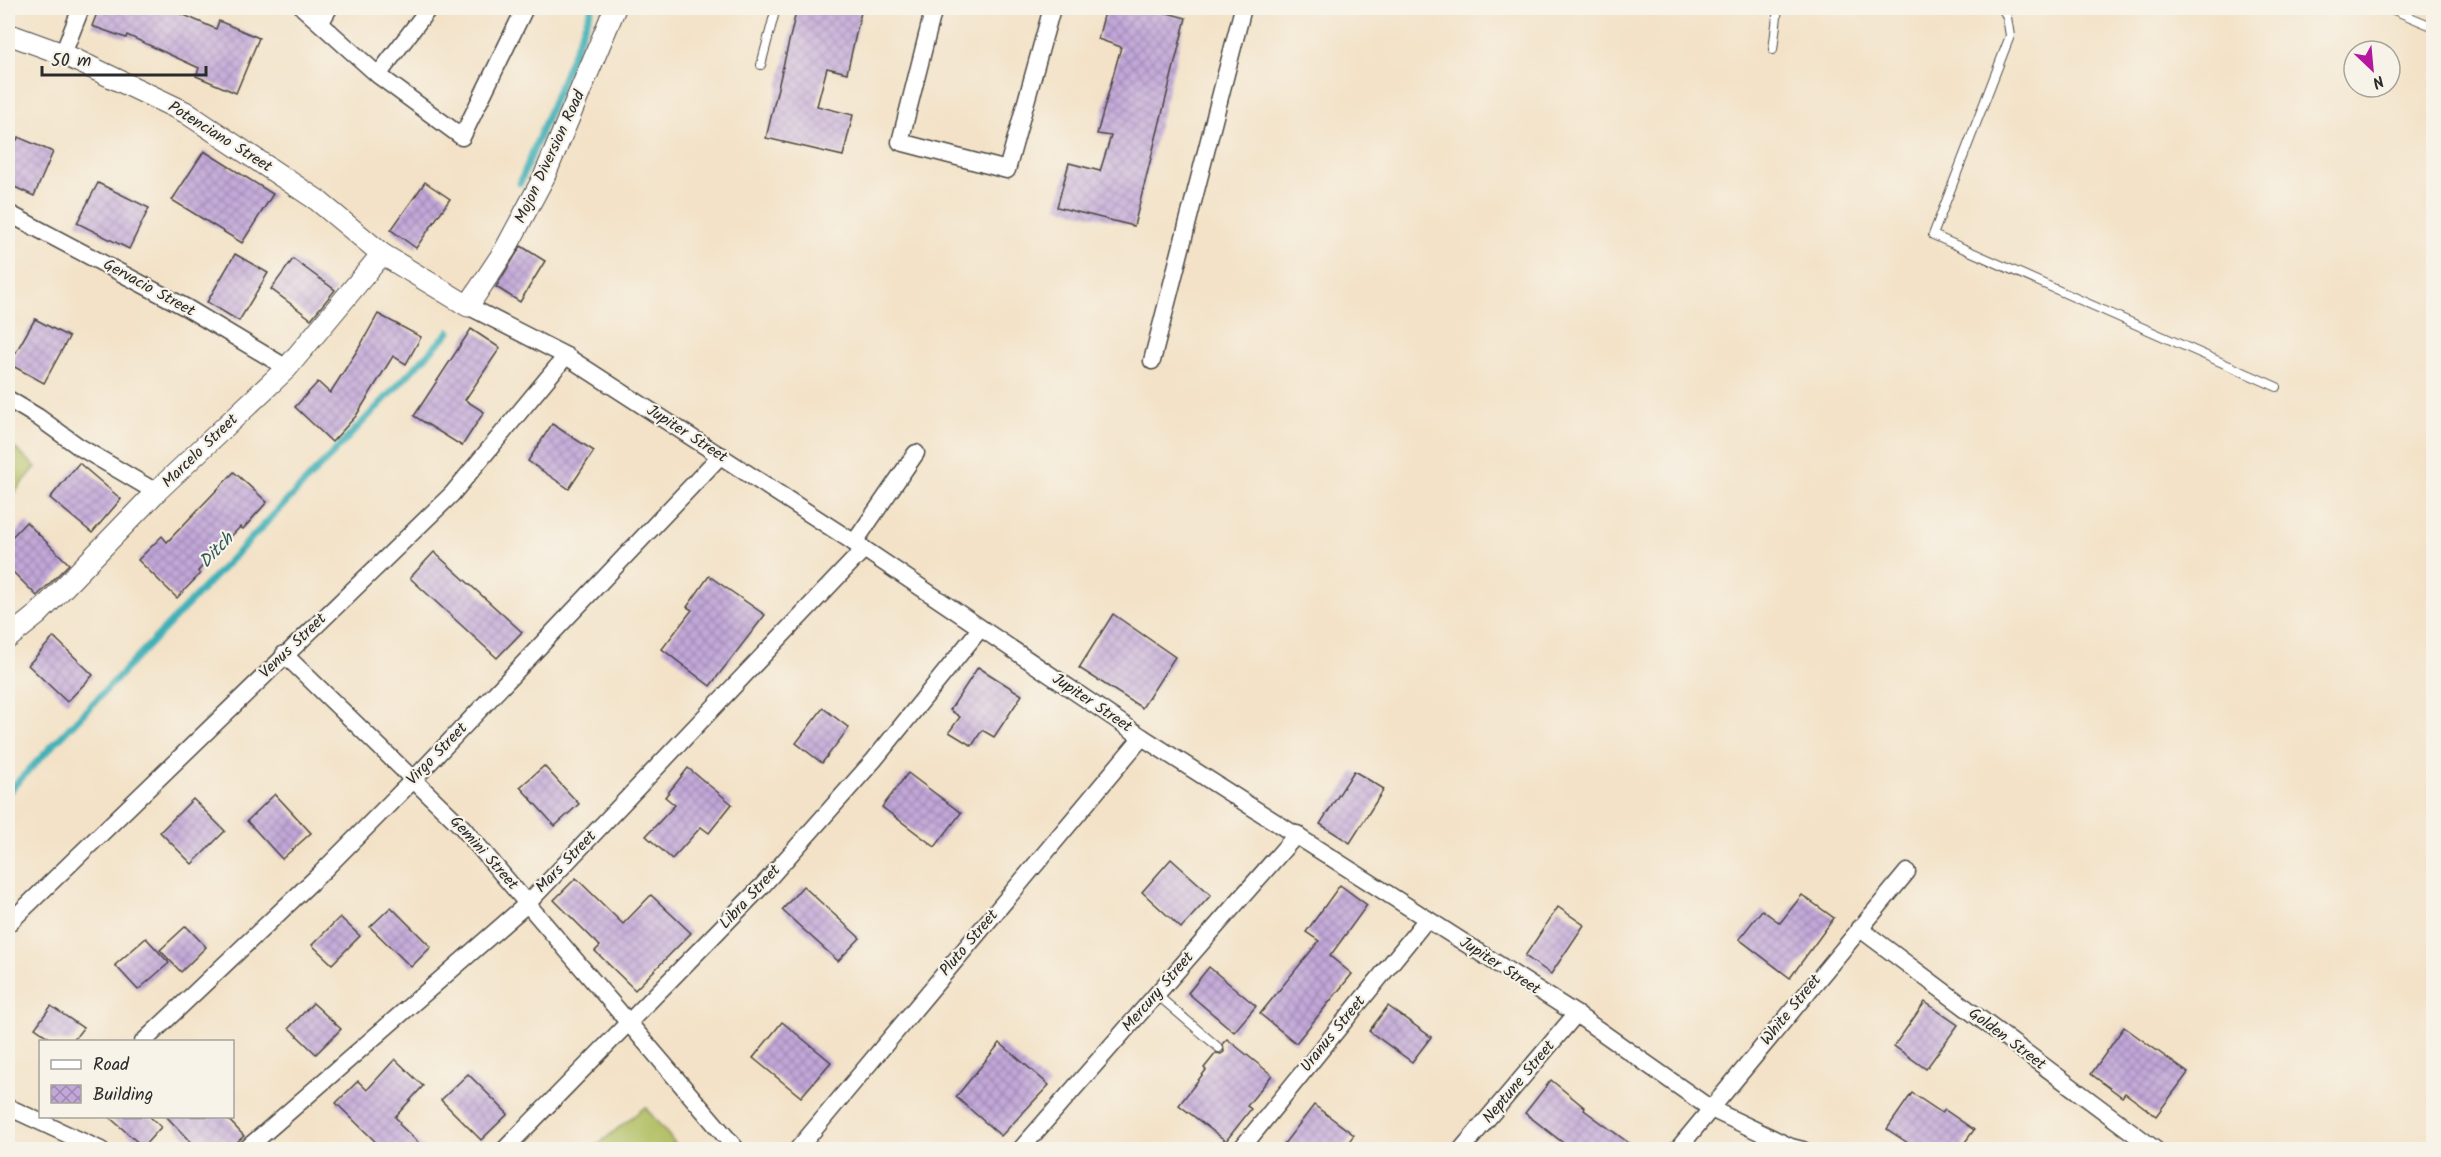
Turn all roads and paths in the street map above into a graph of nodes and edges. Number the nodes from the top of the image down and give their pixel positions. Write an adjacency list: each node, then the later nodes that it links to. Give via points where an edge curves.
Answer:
1 (81, 8): 17 (street)
2 (303, 8): 13 (street)
3 (429, 8): 19 (street)
4 (525, 8): 19 (street, via 462,137)
5 (615, 8): 22 (street, Mojon Diversion Road, via 544,177 505,250)
6 (776, 8): 18 (lane)
7 (934, 8): 8 (street, via 900,142 1007,170)
8 (1052, 8)
9 (1243, 8): 24 (street)
10 (1778, 8): 16 (lane)
11 (2002, 8): 26 (lane, via 2010,36 1933,235)
12 (2389, 8): 14 (lane)
13 (325, 15): 19 (street)
14 (2433, 27)
15 (8, 34): 17 (street, Potenciano Street)
16 (1773, 50)
17 (63, 54): 21 (street, Potenciano Street, via 185,112 317,200)
18 (761, 65)
19 (378, 75)
20 (8, 213): 25 (street, Gervacio Street, via 187,308)
21 (382, 254): 22 (street); 25 (street, Marcelo Street)
22 (468, 306): 23 (street, Jupiter Street)
23 (567, 356): 29 (street, Jupiter Street); 34 (street, Venus Street, via 452,494)
24 (1152, 361)
25 (287, 368): 30 (street, Marcelo Street)
26 (2277, 387)
27 (8, 399): 30 (street)
28 (916, 453): 31 (street, Mars Street)
29 (721, 455): 31 (street, Jupiter Street); 36 (street, Virgo Street)
30 (156, 492): 33 (street, Marcelo Street, via 38,614)
31 (859, 546): 32 (street, Jupiter Street); 39 (street, Mars Street)
32 (980, 629): 35 (street, Jupiter Street); 45 (street, Libra Street, via 763,885)
33 (8, 638)
34 (284, 654): 36 (street, Gemini Street); 41 (street, Venus Street)
35 (1142, 736): 37 (street, Jupiter Street); 56 (street, Pluto Street)
36 (413, 780): 39 (street, Gemini Street, via 462,827); 46 (street, Virgo Street)
37 (1297, 834): 40 (street, Jupiter Street); 43 (street, Mercury Street)
38 (1906, 872): 42 (street, White Street)
39 (528, 903): 45 (street, Gemini Street); 53 (street, Mars Street)
40 (1427, 919): 44 (street, Jupiter Street); 58 (street, Uranus Street)
41 (8, 924)
42 (1858, 928): 49 (street, White Street); 62 (street, Golden Street)
43 (1156, 994): 47 (lane); 57 (street, Mercury Street)
44 (1576, 1014): 49 (street, Jupiter Street); 59 (street, Neptune Street)
45 (630, 1022): 54 (street, Libra Street); 55 (street, Gemini Street)
46 (144, 1040)
47 (1219, 1048)
48 (8, 1107): 50 (street)
49 (1711, 1109): 60 (street, White Street); 61 (street, Jupiter Street)
50 (39, 1116)
51 (59, 1122): 52 (street)
52 (101, 1149)
53 (245, 1149)
54 (504, 1149)
55 (737, 1149)
56 (797, 1149)
57 (1020, 1149)
58 (1240, 1149)
59 (1461, 1149)
60 (1677, 1149)
61 (1803, 1149)
62 (2156, 1149)

